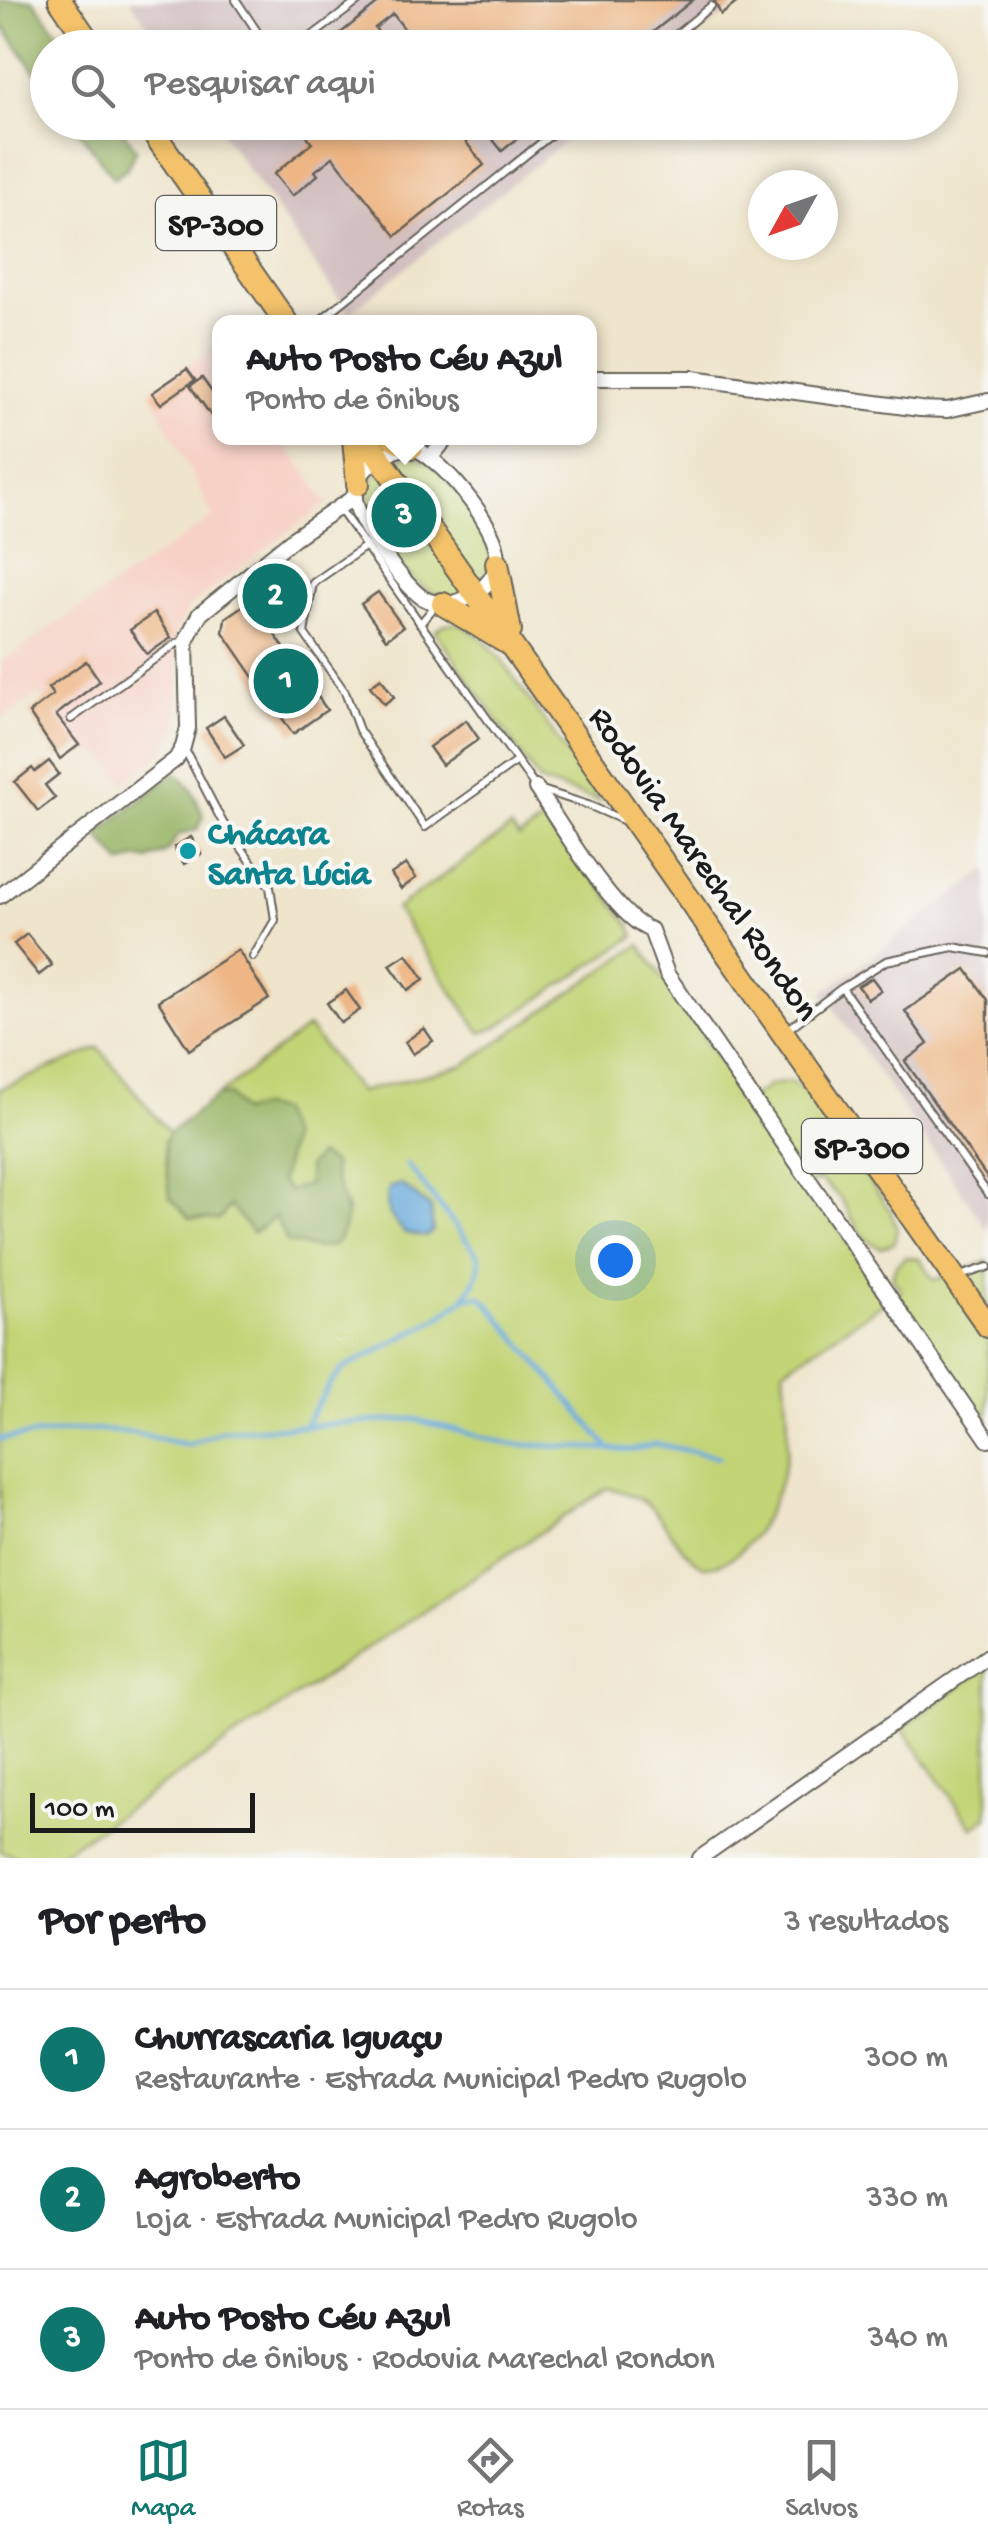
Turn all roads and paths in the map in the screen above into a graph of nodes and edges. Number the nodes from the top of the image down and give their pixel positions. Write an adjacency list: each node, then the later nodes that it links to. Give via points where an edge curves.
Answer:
1 (60, 0): 5 (main road)
2 (236, 0): 6 (lane)
3 (360, 0): 7 (lane)
4 (711, 6): 8 (lane)
5 (81, 30)
6 (256, 30)
7 (320, 30)
8 (682, 30)
9 (158, 140): 11 (main road, SP-300)
10 (544, 140): 12 (lane)
11 (281, 315)
12 (327, 315)
13 (597, 378): 14 (street, via 693,378 920,409)
14 (988, 400)
15 (354, 445): 17 (main road)
16 (404, 450): 17 (street, via 370,464); 20 (street, via 451,474 486,526); 21 (main road, Rodovia Marechal Rondon / SP-300)
17 (356, 491): 18 (street); 22 (street, via 365,524 409,588)
18 (338, 506): 19 (lane); 24 (street, via 224,592 200,614)
19 (366, 546): 23 (lane); 28 (lane, via 313,583 304,633 345,692 358,730 425,827)
20 (497, 564): 21 (street); 25 (main road)
21 (476, 594): 22 (street); 25 (main road, Rodovia Marechal Rondon / SP-300)
22 (440, 604): 23 (lane); 25 (main road)
23 (420, 624): 28 (lane)
24 (186, 640): 26 (lane); 27 (street)
25 (515, 649): 30 (main road, Rodovia Marechal Rondon / SP-300)
26 (71, 719)
27 (183, 747): 31 (street); 33 (lane, via 223,824 270,887 275,920)
28 (517, 761): 29 (lane)
29 (536, 788): 30 (lane, via 612,814); 40 (street, via 620,910 651,930 667,974)
30 (644, 834): 35 (main road, Rodovia Marechal Rondon / SP-300)
31 (0, 896)
32 (988, 953): 34 (lane, via 954,947 886,961)
33 (253, 958)
34 (842, 988): 35 (lane); 36 (lane)
35 (783, 1032): 38 (main road, Rodovia Marechal Rondon / SP-300)
36 (988, 1194)
37 (988, 1268): 38 (lane)
38 (954, 1278): 39 (main road, Rodovia Marechal Rondon / SP-300)
39 (988, 1326)
40 (988, 1440)
41 (988, 1656): 42 (street)
42 (700, 1858)

